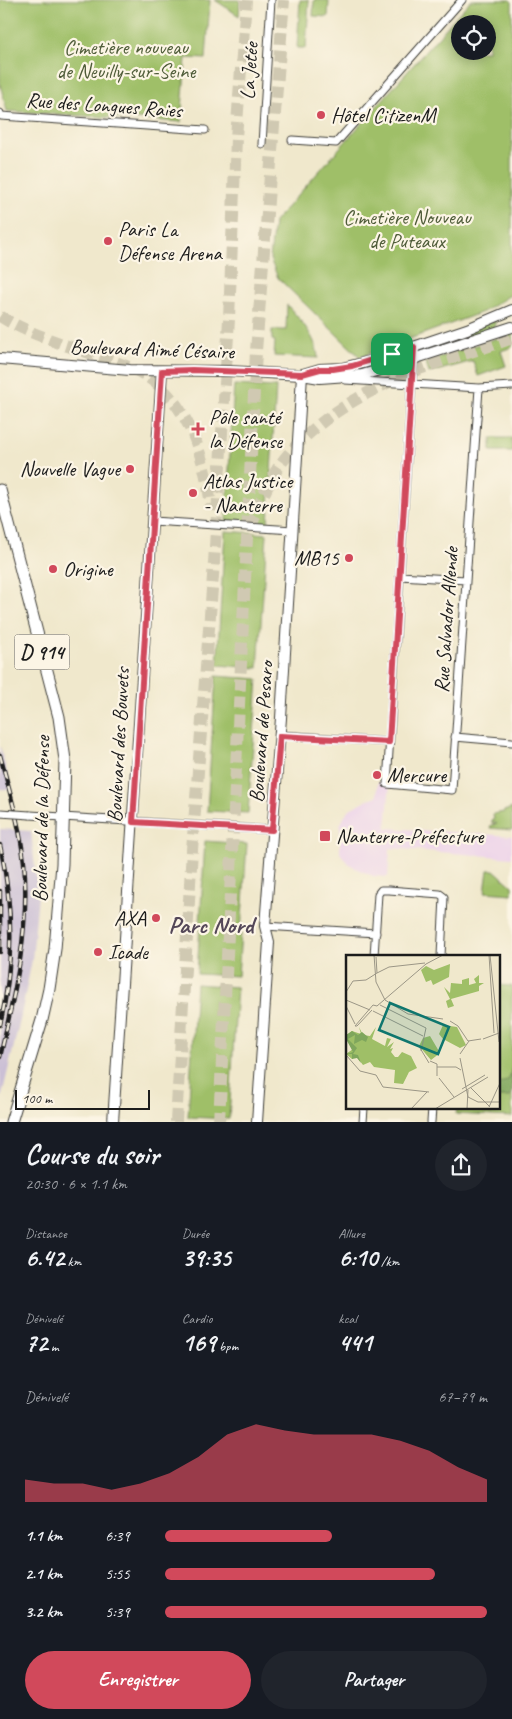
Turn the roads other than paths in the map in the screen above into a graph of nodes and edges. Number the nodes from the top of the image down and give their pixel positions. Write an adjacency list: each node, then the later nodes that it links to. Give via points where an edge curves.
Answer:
1 (272, 0): 6 (street, La Jetée)
2 (462, 0): 5 (street, via 336,143)
3 (0, 115): 4 (street, Rue des Longues Raies)
4 (205, 130)
5 (292, 140)
6 (262, 144)
7 (511, 311): 9 (street, Boulevard Aimé Césaire); 10 (street, Boulevard Aimé Césaire)
8 (512, 327): 9 (street, Boulevard Aimé Césaire)
9 (493, 333): 12 (street, Boulevard Aimé Césaire)
10 (414, 347): 12 (street); 14 (street, Boulevard Aimé Césaire, via 352,366)
11 (0, 359): 13 (street, Boulevard Aimé Césaire)
12 (414, 359): 15 (street, Boulevard Aimé Césaire, via 362,375); 16 (street)
13 (162, 371): 14 (street, Boulevard Aimé Césaire); 20 (street, Boulevard des Bouvets)
14 (302, 374): 15 (street, Boulevard Aimé Césaire); 21 (street, Boulevard de Pesaro)
15 (327, 378): 16 (street)
16 (412, 384): 18 (street); 22 (street)
17 (512, 386): 18 (street)
18 (479, 388): 23 (street, Rue Salvador Allende)
19 (0, 490): 29 (main road, Boulevard de la Défense / D 914, via 65,748)
20 (152, 521): 21 (street); 30 (street, Boulevard des Bouvets)
21 (293, 530): 24 (street, Boulevard de Pesaro)
22 (400, 576): 23 (street); 26 (street)
23 (466, 580): 25 (street, Rue Salvador Allende)
24 (280, 736): 26 (street); 31 (street, Boulevard de Pesaro)
25 (455, 737): 26 (street, Rue Salvador Allende, via 452,790 387,784); 27 (street)
26 (389, 742)
27 (512, 742)
28 (0, 813): 29 (street, bridge)
29 (63, 818): 30 (street); 38 (main road, Boulevard de la Défense / D 914, via 59,914 49,989)
30 (133, 822): 31 (street); 39 (street, Boulevard des Bouvets)
31 (272, 830): 32 (street, Boulevard de Pesaro)
32 (265, 926): 33 (street); 40 (street, Boulevard de Pesaro, via 268,942)
33 (376, 933): 34 (street); 35 (street, via 378,894 381,890 440,894 445,901)
34 (374, 955)
35 (441, 955)
36 (364, 1109): 41 (street)
37 (432, 1109): 42 (street)
38 (11, 1122)
39 (113, 1122)
40 (258, 1122)
41 (363, 1122)
42 (431, 1122)

